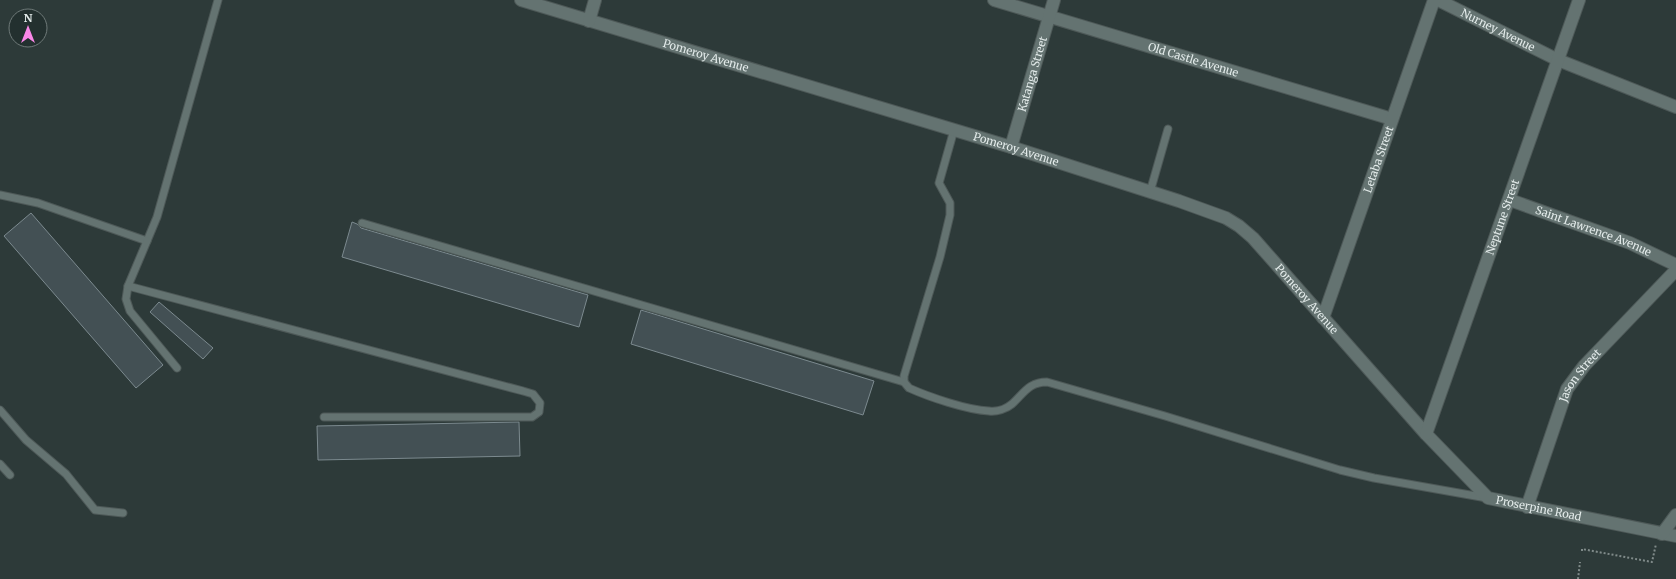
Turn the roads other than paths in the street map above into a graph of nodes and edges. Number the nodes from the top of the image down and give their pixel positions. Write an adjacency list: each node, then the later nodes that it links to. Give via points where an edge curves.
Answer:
1 (218, 0): 21 (lane, via 157,217)
2 (521, 0): 10 (street, Pomeroy Avenue)
3 (594, 0): 10 (street)
4 (994, 0): 9 (street, Old Castle Avenue)
5 (1054, 0): 9 (street, Katanga Street)
6 (1434, 0): 13 (street, Letaba Street)
7 (1438, 0): 11 (street, Nurney Avenue)
8 (1579, 0): 11 (street, Neptune Street)
9 (1049, 17): 13 (street, Old Castle Avenue); 16 (street, Katanga Street)
10 (588, 21): 15 (street, Pomeroy Avenue)
11 (1558, 60): 12 (street, Nurney Avenue); 19 (street, Neptune Street)
12 (1676, 107)
13 (1392, 119): 25 (street, Letaba Street)
14 (1168, 129): 17 (lane)
15 (954, 130): 16 (street, Pomeroy Avenue); 27 (lane, via 939,183 950,203 950,215)
16 (1011, 148): 17 (street, Pomeroy Avenue)
17 (1150, 192): 25 (street, Pomeroy Avenue, via 1226,218 1239,226)
18 (0, 195): 21 (lane, via 38,203)
19 (1510, 200): 22 (street, Saint Lawrence Avenue, via 1630,243); 30 (street, Neptune Street)
20 (362, 224): 27 (lane)
21 (147, 240): 24 (lane)
22 (1676, 265)
23 (1676, 270): 34 (street, Jason Street, via 1584,366 1567,389)
24 (128, 286): 26 (lane, via 126,299 130,311); 29 (lane, via 523,391 533,394 540,403 539,412 532,417)
25 (1323, 318): 30 (street, Pomeroy Avenue)
26 (177, 368)
27 (904, 382): 33 (lane, via 909,388 917,391 990,412 1011,404 1034,383 1047,382 1340,470)
28 (0, 410): 35 (lane, via 26,440 66,474 95,510)
29 (324, 417)
30 (1426, 434): 33 (street, Proserpine Road)
31 (0, 464): 32 (lane)
32 (10, 475)
33 (1488, 498): 34 (street, Proserpine Road)
34 (1528, 507): 37 (street, Proserpine Road)
35 (123, 512)
36 (1676, 515): 37 (street)
37 (1660, 533): 38 (street, Proserpine Road)
38 (1676, 536)

